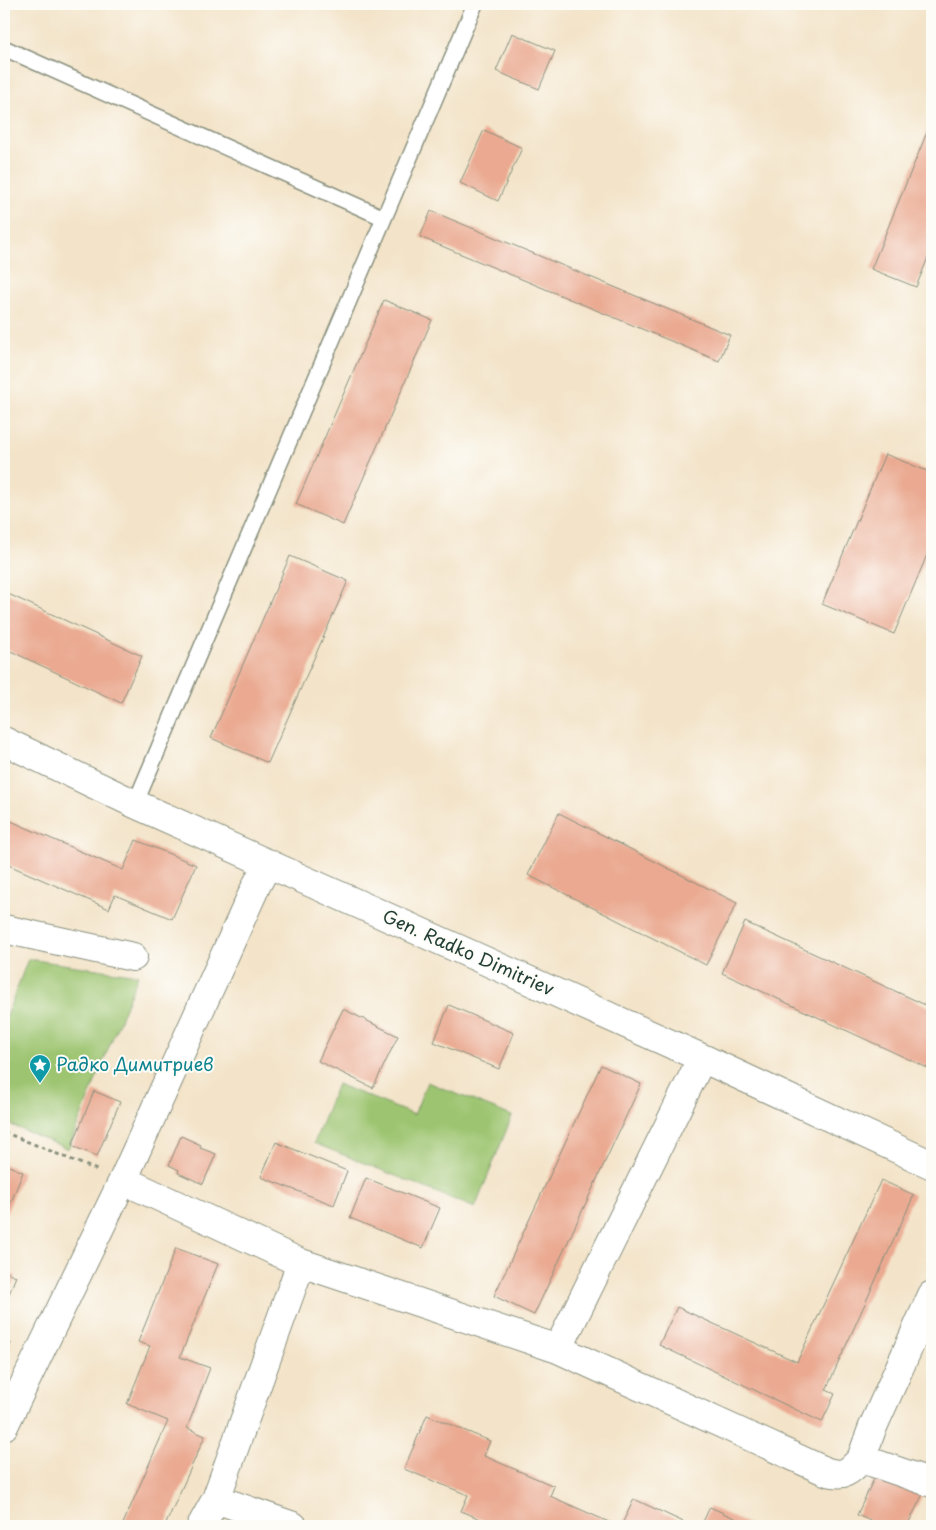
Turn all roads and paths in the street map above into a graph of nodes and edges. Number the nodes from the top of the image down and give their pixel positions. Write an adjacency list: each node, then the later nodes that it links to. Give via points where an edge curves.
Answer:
1 (475, 4): 3 (lane)
2 (4, 48): 3 (lane)
3 (384, 218): 5 (lane)
4 (4, 741): 5 (street, Gen. Radko Dimitriev)
5 (135, 804): 6 (street, Gen. Radko Dimitriev)
6 (268, 863): 9 (street, Gen. Radko Dimitriev); 12 (street)
7 (4, 929): 8 (street)
8 (133, 957)
9 (702, 1058): 11 (street, Gen. Radko Dimitriev); 15 (street)
10 (4, 1132): 12 (path)
11 (932, 1166)
12 (123, 1180): 13 (street); 16 (street)
13 (301, 1263): 15 (street); 19 (street)
14 (932, 1295): 17 (street)
15 (558, 1349): 17 (street, via 825,1471 848,1472)
16 (4, 1426)
17 (861, 1459): 18 (street)
18 (932, 1483)
19 (216, 1499): 20 (street); 21 (street)
20 (201, 1526)
21 (293, 1526)

